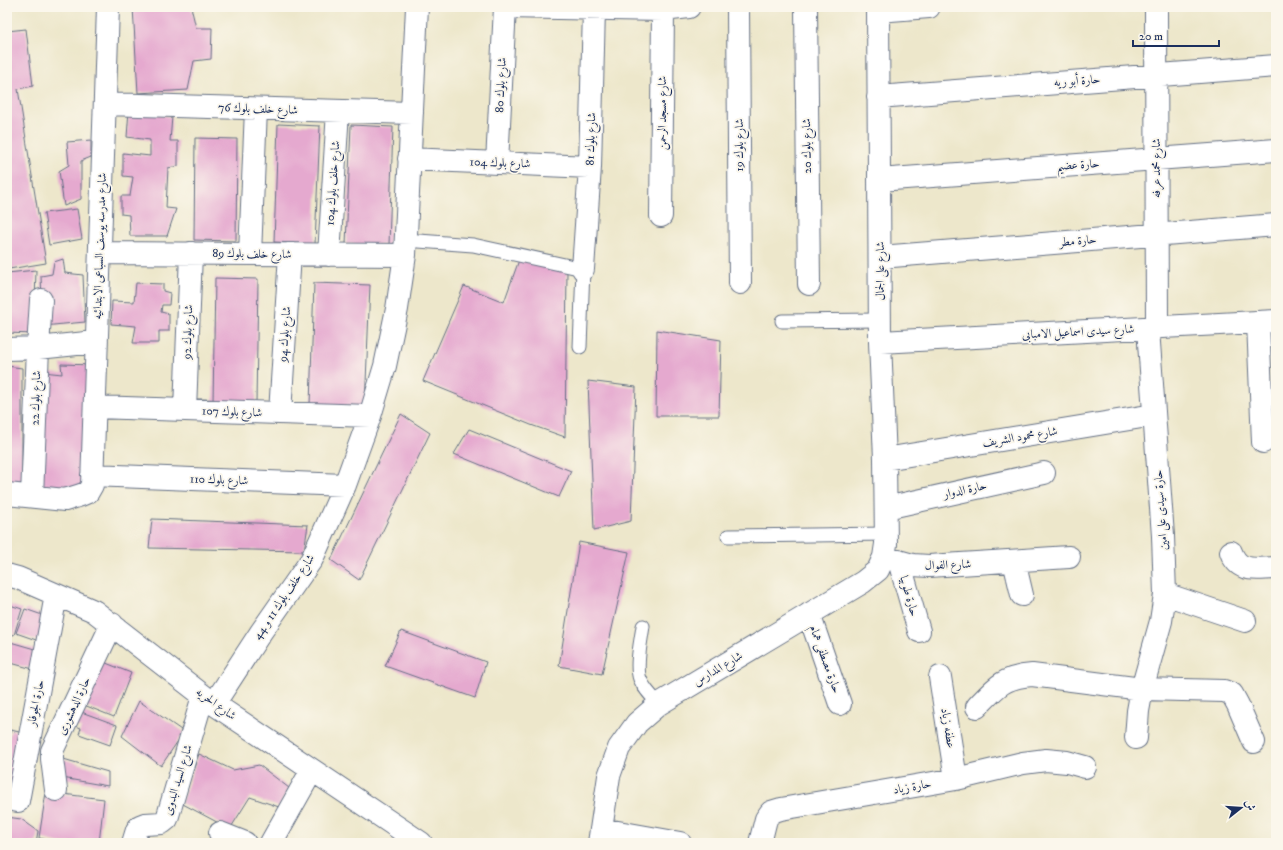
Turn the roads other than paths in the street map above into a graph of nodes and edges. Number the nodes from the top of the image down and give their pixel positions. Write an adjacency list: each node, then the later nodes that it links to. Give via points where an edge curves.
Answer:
1 (108, 7): 15 (street, شارع مدرسه يوسف السباعى الابتدائيه)
2 (417, 7): 18 (street, شارع خلف بلوك 11 و 44)
3 (506, 7): 9 (street); 22 (street, شارع بلوك 80)
4 (689, 7): 11 (street)
5 (738, 7): 36 (street, شارع بلوك 19)
6 (806, 7): 37 (street, شارع بلوك 20)
7 (929, 7): 10 (street)
8 (1156, 7): 13 (street, شارع محمد عرفه)
9 (604, 8): 11 (street); 23 (street, شارع بلوك 81)
10 (878, 9): 14 (street, شارع على الجمال)
11 (663, 10): 25 (street, شارع مسجد الرحمن)
12 (1276, 66): 13 (street, حارة أبو ريه)
13 (1156, 75): 14 (street, حارة أبو ريه); 21 (street, شارع محمد عرفه)
14 (878, 97): 24 (street, شارع على الجمال)
15 (105, 104): 16 (street, شارع خلف بلوك 76); 29 (street, شارع مدرسه يوسف السباعى الابتدائيه)
16 (256, 108): 17 (street, شارع خلف بلوك 76); 31 (street)
17 (338, 111): 18 (street, شارع خلف بلوك 76); 33 (street, شارع خلف بلوك 104)
18 (412, 113): 20 (street, شارع خلف بلوك 11 و 44)
19 (1276, 150): 21 (street, حارة عضيم)
20 (410, 159): 22 (street, شارع بلوك 104); 28 (street, شارع خلف بلوك 11 و 44)
21 (1156, 159): 24 (street, حارة عضيم); 27 (street, شارع محمد عرفه)
22 (497, 163): 23 (street, شارع بلوك 104)
23 (590, 167): 35 (street, شارع بلوك 81)
24 (879, 180): 34 (street, شارع على الجمال)
25 (661, 216)
26 (1276, 225): 27 (street, حارة مطر)
27 (1156, 234): 34 (street, حارة مطر); 42 (street, شارع محمد عرفه)
28 (405, 248): 33 (street, شارع خلف بلوك 89); 35 (lane, via 473,245); 52 (street, شارع خلف بلوك 11 و 44, via 397,309 385,366)
29 (100, 253): 30 (street, شارع خلف بلوك 89); 43 (street, شارع مدرسه يوسف السباعى الابتدائيه)
30 (191, 253): 31 (street, شارع خلف بلوك 89); 49 (street, شارع بلوك 92)
31 (250, 254): 32 (street, شارع خلف بلوك 89)
32 (290, 254): 33 (street, شارع خلف بلوك 89); 50 (street, شارع بلوك 94)
33 (328, 255)
34 (880, 257): 39 (street, شارع على الجمال)
35 (583, 268): 45 (lane)
36 (740, 283)
37 (809, 284)
38 (41, 300): 46 (street, شارع بلوك 22)
39 (880, 320): 40 (lane); 44 (street, شارع على الجمال)
40 (782, 321)
41 (1267, 321): 42 (street, شارع سيدى اسماعيل الامبابى); 53 (street)
42 (1153, 328): 44 (street, شارع سيدى اسماعيل الامبابى); 51 (street, حارة سيدى على امين)
43 (96, 342): 46 (street); 48 (street, شارع مدرسه يوسف السباعى الابتدائيه)
44 (880, 342): 54 (street, شارع على الجمال)
45 (580, 347)
46 (38, 348): 47 (street); 59 (street, شارع بلوك 22)
47 (7, 349)
48 (95, 407): 49 (street, شارع بلوك 107); 56 (street, شارع مدرسه يوسف السباعى الابتدائيه)
49 (185, 410): 50 (street, شارع بلوك 107)
50 (280, 413): 52 (street, شارع بلوك 107)
51 (1154, 415): 54 (street, شارع محمود الشريف); 69 (street, حارة سيدى على امين)
52 (370, 416): 57 (street, شارع خلف بلوك 11 و 44)
53 (1263, 442)
54 (885, 459): 60 (street, شارع على الجمال)
55 (1044, 473): 60 (street, حارة الدوار)
56 (92, 480): 57 (street, شارع بلوك 110); 59 (street, via 88,492 66,500)
57 (345, 485): 79 (street, شارع خلف بلوك 11 و 44, via 312,558 261,632)
58 (7, 494): 59 (street)
59 (32, 496)
60 (886, 508): 61 (street, شارع على الجمال)
61 (886, 534): 62 (lane); 65 (street, شارع المدارس)
62 (728, 536)
63 (1231, 552): 67 (street, via 1238,565 1243,567)
64 (1069, 557): 66 (street, شارع الفوال)
65 (891, 559): 66 (street, شارع الفوال, via 929,566); 72 (street, شارع المدارس, via 863,582); 76 (street, حارة طوبيا)
66 (1014, 561): 71 (street)
67 (1276, 568)
68 (7, 575): 70 (street, شارع الحريه)
69 (1165, 594): 73 (street); 78 (street, حارة سيدى على امين, via 1161,621)
70 (56, 595): 74 (street, شارع الحريه, via 94,611); 89 (street, حارة الجوفار, via 18,801)
71 (1022, 595)
72 (808, 614): 80 (street, شارع المدارس); 81 (street, حارة مصطفى همام)
73 (1245, 621)
74 (112, 624): 79 (street, شارع الحريه); 88 (street, حارة الدهشورى, via 52,751)
75 (643, 626): 80 (lane, via 638,670 646,689)
76 (919, 631)
77 (940, 677): 87 (street, عطفه زياد)
78 (1142, 689): 82 (street, via 1032,675 1014,677 996,687); 83 (street, حارة سيدى على امين); 84 (street, via 1224,691 1232,694)
79 (208, 700): 86 (street, شارع الحريه); 92 (street, شارع السيد البدوى, via 167,819 162,823 140,826)
80 (659, 704): 91 (street, شارع المدارس, via 637,723 619,748 609,776)
81 (840, 704)
82 (977, 707)
83 (1136, 738)
84 (1254, 742)
85 (1085, 766): 87 (street, حارة زياد, via 1046,760)
86 (312, 770): 94 (street); 95 (street, شارع الحريه)
87 (956, 779): 97 (street, حارة زياد, via 771,812 766,819)
88 (56, 790)
89 (7, 799)
90 (220, 833): 93 (street)
91 (600, 836): 96 (street)
92 (133, 843)
93 (245, 843)
94 (271, 843)
95 (420, 843)
96 (680, 843)
97 (760, 843)

